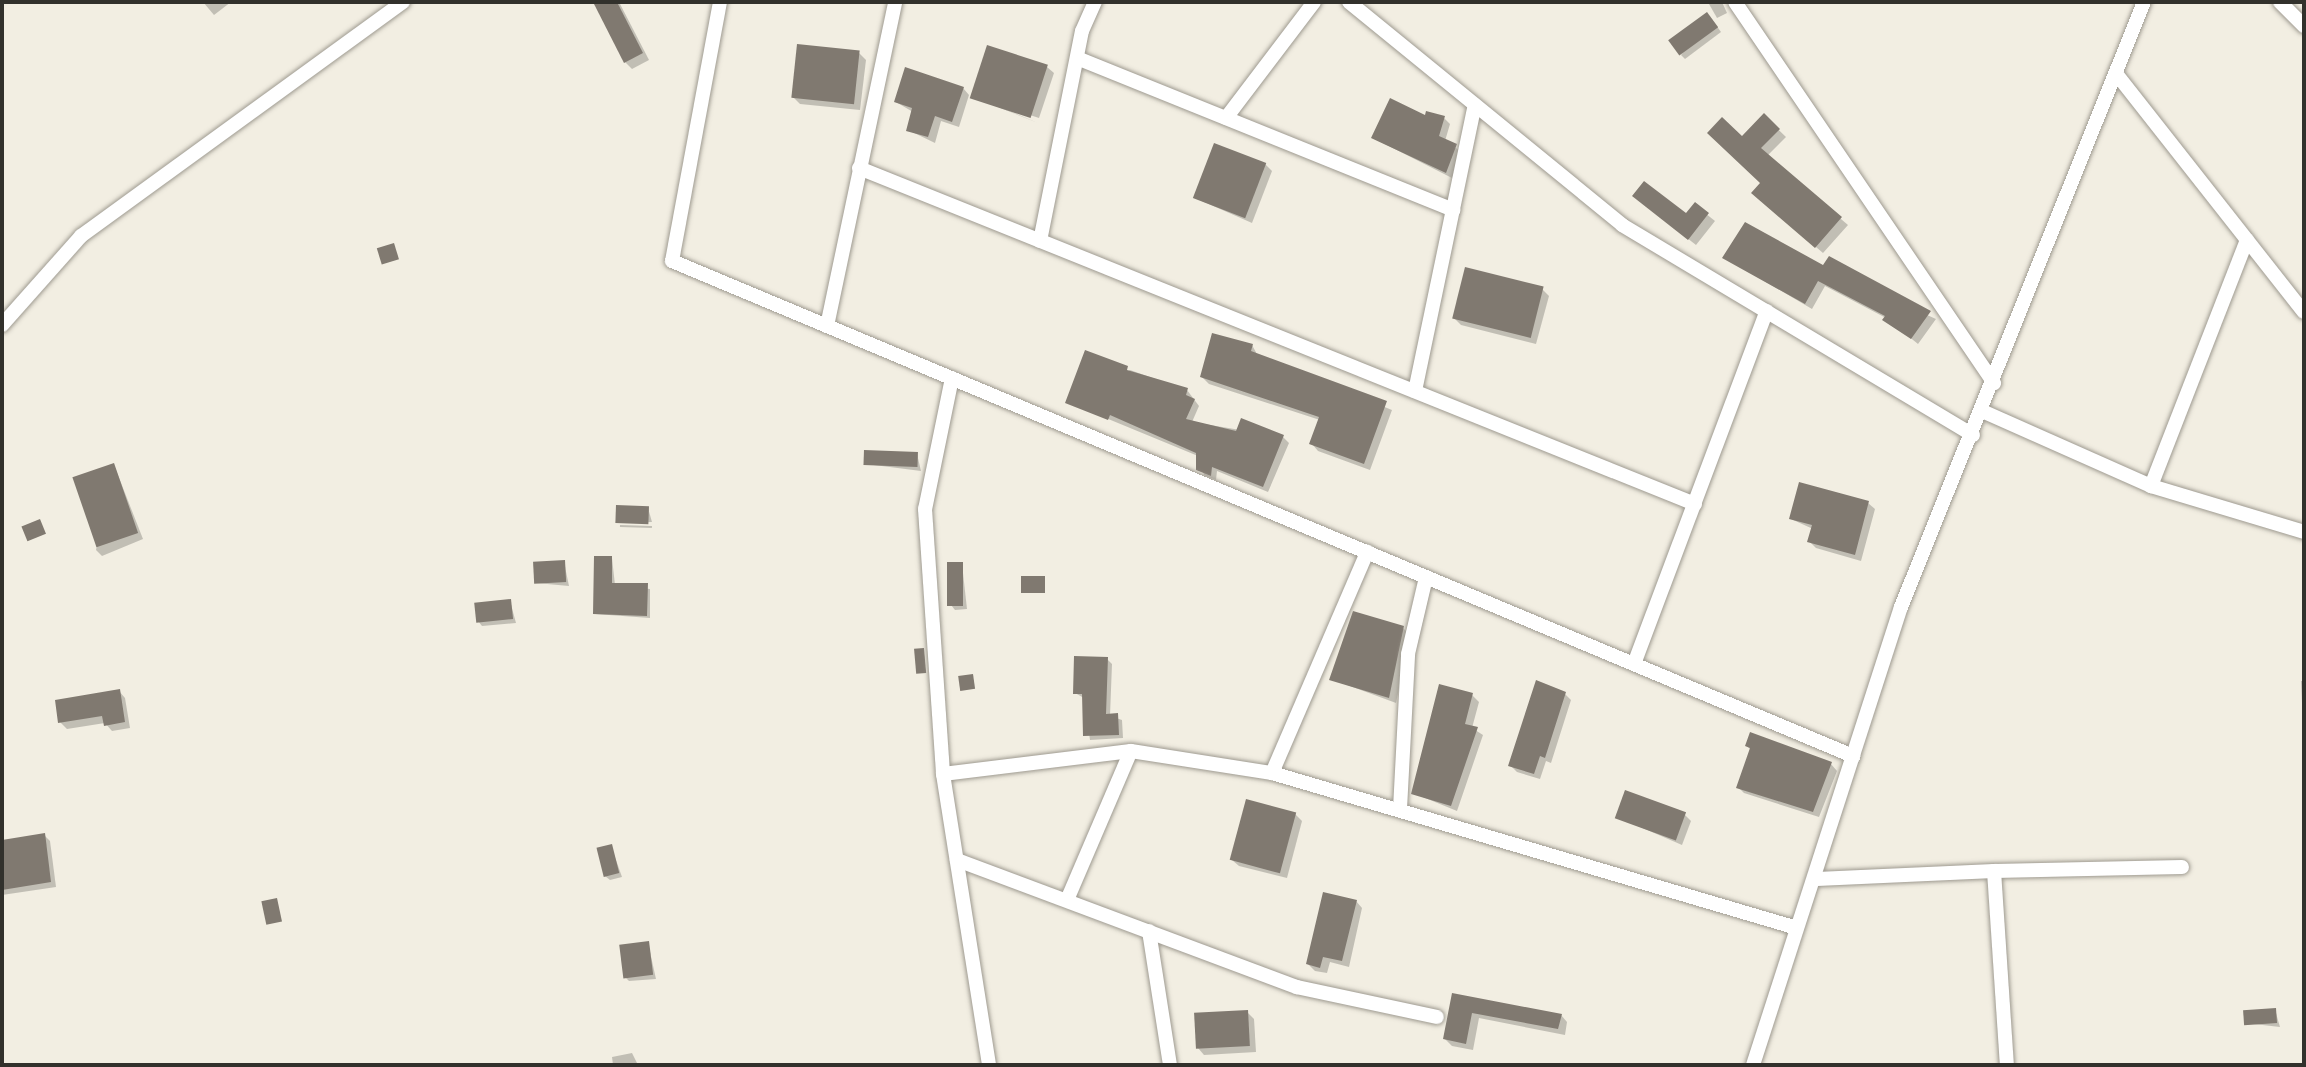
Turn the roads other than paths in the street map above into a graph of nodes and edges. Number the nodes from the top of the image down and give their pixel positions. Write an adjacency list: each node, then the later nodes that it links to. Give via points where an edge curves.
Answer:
1 (403, 2): 21 (street, via 81,236)
2 (720, 2): 22 (street, via 672,261)
3 (895, 2): 15 (street)
4 (1095, 2): 11 (street)
5 (1314, 2): 14 (street)
6 (1349, 2): 13 (street)
7 (1735, 2): 24 (street)
8 (2144, 2): 12 (street)
9 (2280, 2): 10 (street)
10 (2304, 26)
11 (1077, 58): 14 (street); 18 (street)
12 (2118, 76): 17 (street); 24 (street)
13 (1475, 105): 16 (street); 19 (street, via 1622,225)
14 (1226, 118): 16 (street)
15 (859, 168): 18 (street); 22 (street)
16 (1453, 210): 25 (street)
17 (2247, 240): 20 (street); 28 (street)
18 (1040, 241): 25 (street)
19 (1767, 311): 27 (street); 29 (street)
20 (2304, 312)
21 (2, 325)
22 (827, 326): 23 (street)
23 (952, 378): 31 (street); 37 (street, via 925,509)
24 (1994, 383): 26 (street)
25 (1415, 391): 29 (street)
26 (1982, 411): 27 (street); 28 (street)
27 (1973, 435): 35 (street, via 1901,607)
28 (2151, 486): 30 (street)
29 (1695, 504): 33 (street)
30 (2304, 532)
31 (1367, 552): 32 (street); 36 (street)
32 (1426, 577): 33 (street); 38 (street, via 1408,654)
33 (1634, 664): 35 (street)
34 (1131, 751): 36 (street); 37 (street); 43 (street)
35 (1853, 756): 42 (street)
36 (1272, 773): 38 (street)
37 (943, 774): 39 (street)
38 (1400, 809): 44 (street)
39 (957, 860): 43 (street); 47 (street)
40 (2182, 867): 41 (street)
41 (1994, 871): 42 (street); 50 (street)
42 (1817, 879): 44 (street)
43 (1067, 900): 45 (street)
44 (1797, 928): 49 (street)
45 (1149, 931): 46 (street, via 1297,987); 48 (street)
46 (1437, 1017)
47 (989, 1065)
48 (1170, 1065)
49 (1753, 1065)
50 (2007, 1065)

